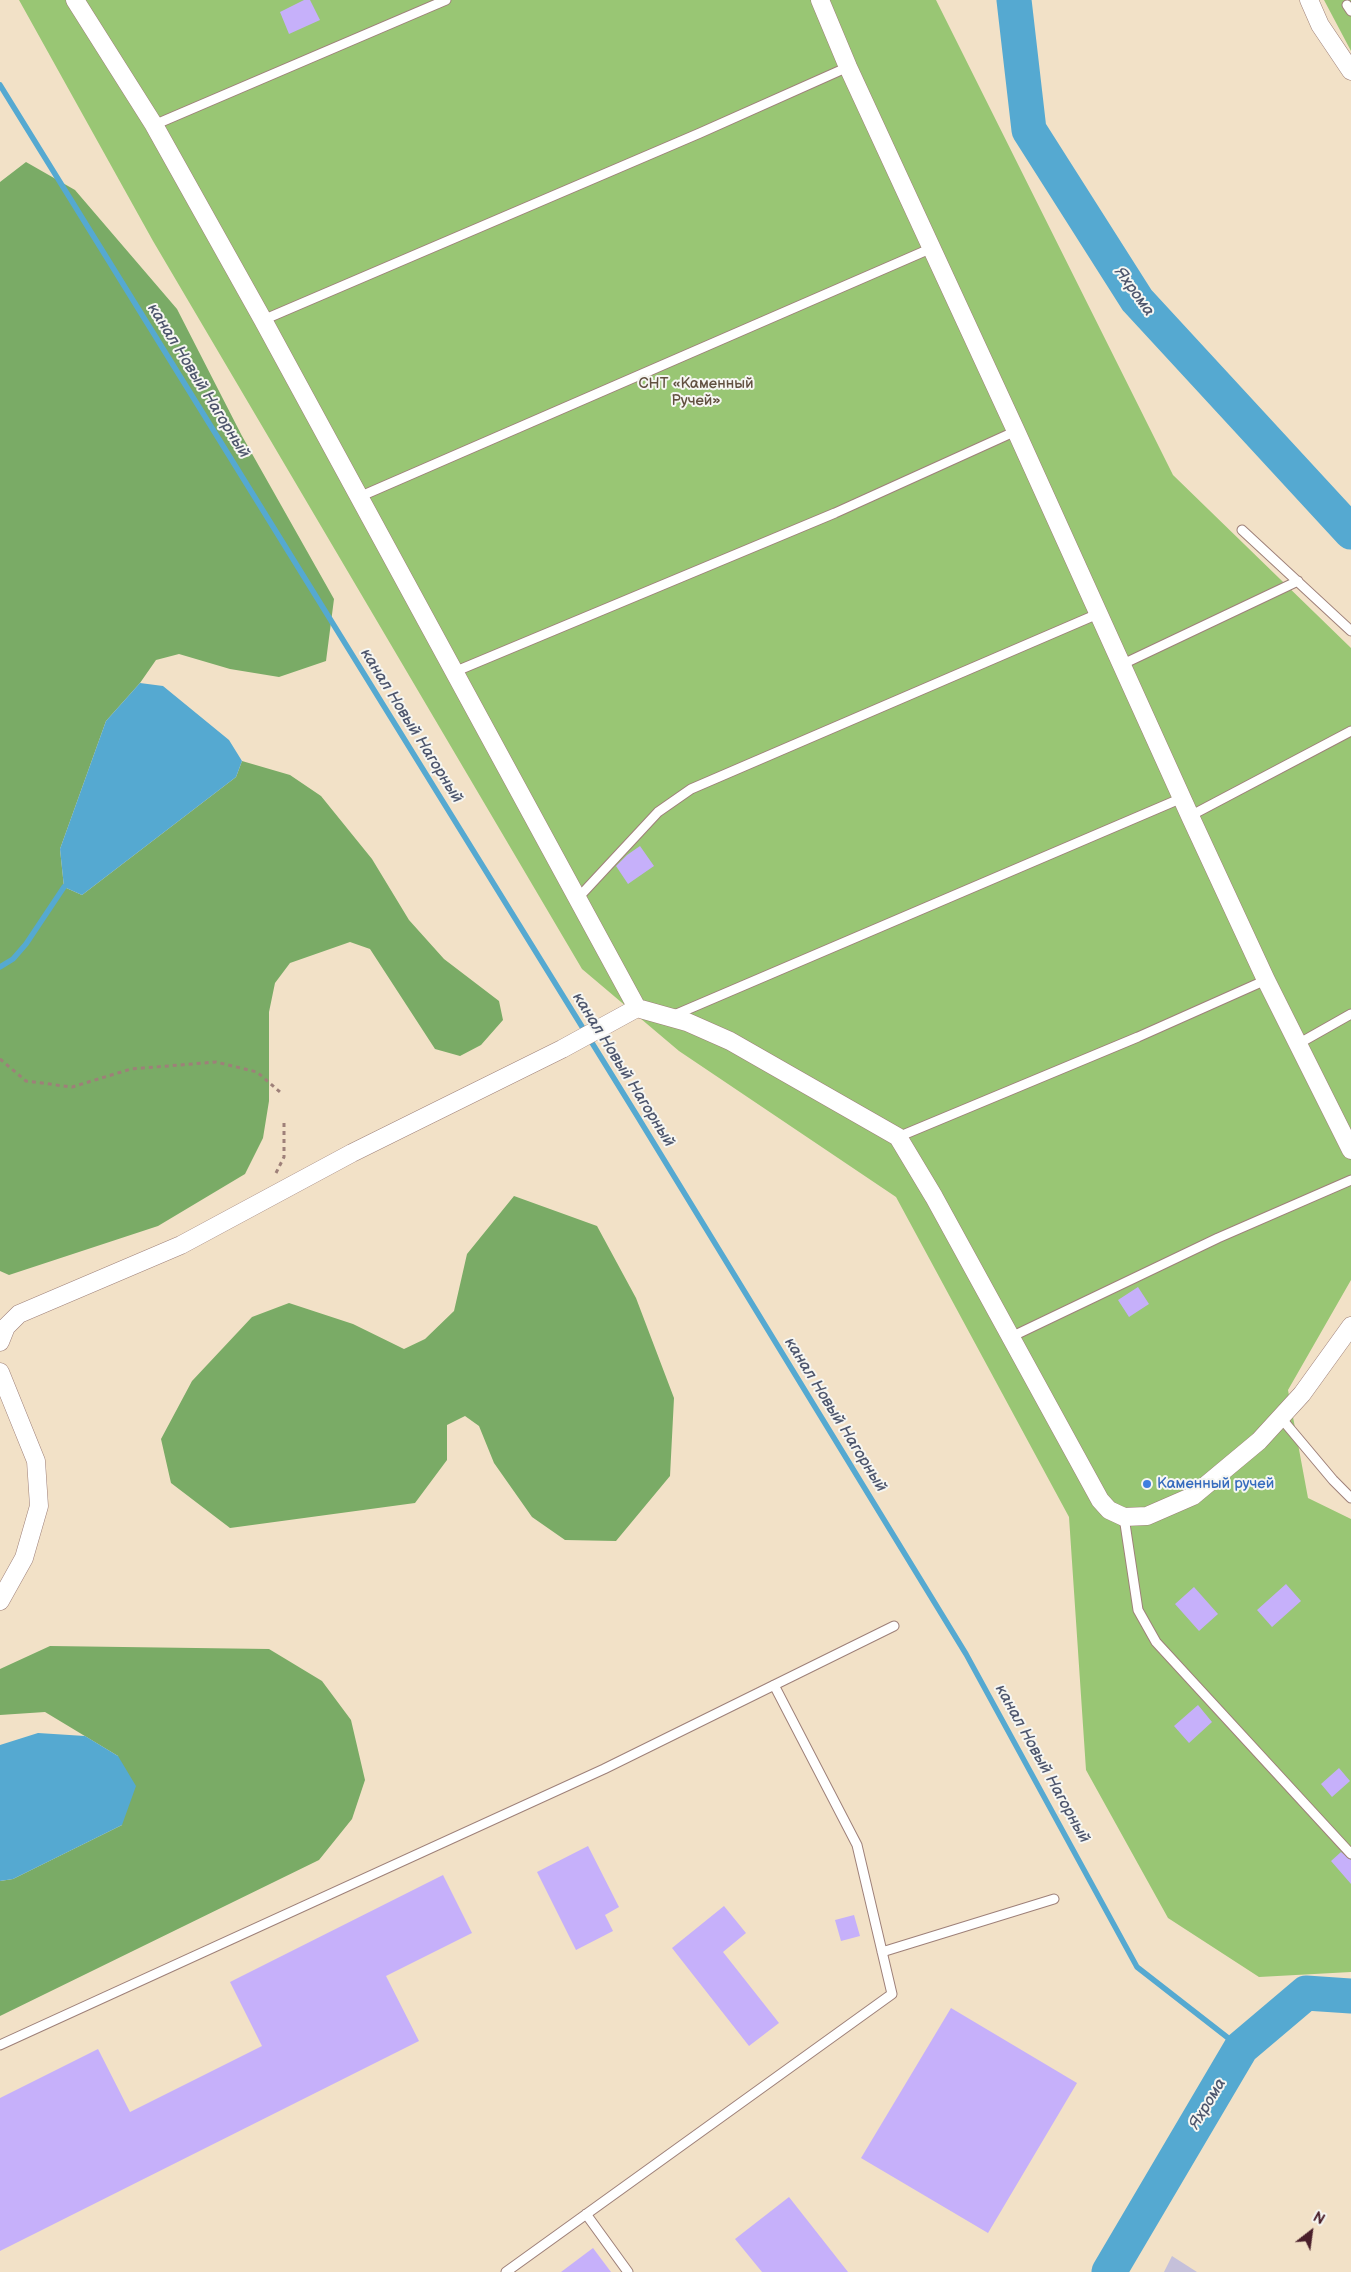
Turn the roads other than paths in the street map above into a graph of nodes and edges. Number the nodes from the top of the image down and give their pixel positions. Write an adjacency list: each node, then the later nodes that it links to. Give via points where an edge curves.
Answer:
1 (75, 0): 7 (street)
2 (446, 0): 7 (lane)
3 (820, 0): 5 (street)
4 (1309, 0): 6 (street, via 1320,25)
5 (848, 67): 8 (street); 9 (lane)
6 (1351, 71)
7 (154, 125): 9 (street)
8 (932, 248): 10 (street); 11 (lane)
9 (263, 320): 11 (street)
10 (1016, 430): 14 (street); 17 (lane, via 834,513)
11 (359, 497): 17 (street)
12 (1242, 530): 13 (lane)
13 (1298, 581): 15 (lane); 16 (lane)
14 (1100, 613): 16 (street); 21 (lane, via 691,788 658,812)
15 (1351, 631)
16 (1123, 664): 19 (street)
17 (454, 672): 21 (street)
18 (1351, 731): 20 (lane)
19 (1182, 798): 20 (street); 25 (lane)
20 (1190, 816): 22 (street)
21 (578, 898): 23 (street)
22 (1266, 980): 26 (street); 27 (lane)
23 (637, 1008): 25 (street); 32 (street, via 562,1049 352,1153 181,1245 19,1314 6,1328)
24 (1351, 1014): 26 (lane)
25 (670, 1017): 27 (street, via 730,1041)
26 (1298, 1044): 28 (street)
27 (898, 1137): 31 (street)
28 (1351, 1150)
29 (1351, 1180): 31 (lane, via 1218,1238)
30 (1351, 1326): 34 (street)
31 (1011, 1338): 36 (street, via 1100,1500 1109,1510)
32 (0, 1342)
33 (0, 1372): 37 (street, via 36,1461 39,1506 24,1558)
34 (1281, 1418): 35 (lane); 36 (street, via 1259,1441 1193,1496 1147,1516)
35 (1351, 1498)
36 (1124, 1517): 40 (lane, via 1138,1610 1156,1642)
37 (0, 1601)
38 (894, 1626): 39 (lane)
39 (774, 1685): 42 (lane, via 857,1845); 43 (lane, via 604,1769)
40 (1351, 1854)
41 (1054, 1899): 42 (lane)
42 (882, 1952): 44 (lane, via 892,1994)
43 (0, 2045)
44 (586, 2214): 45 (lane); 46 (lane)
45 (506, 2272)
46 (628, 2272)

